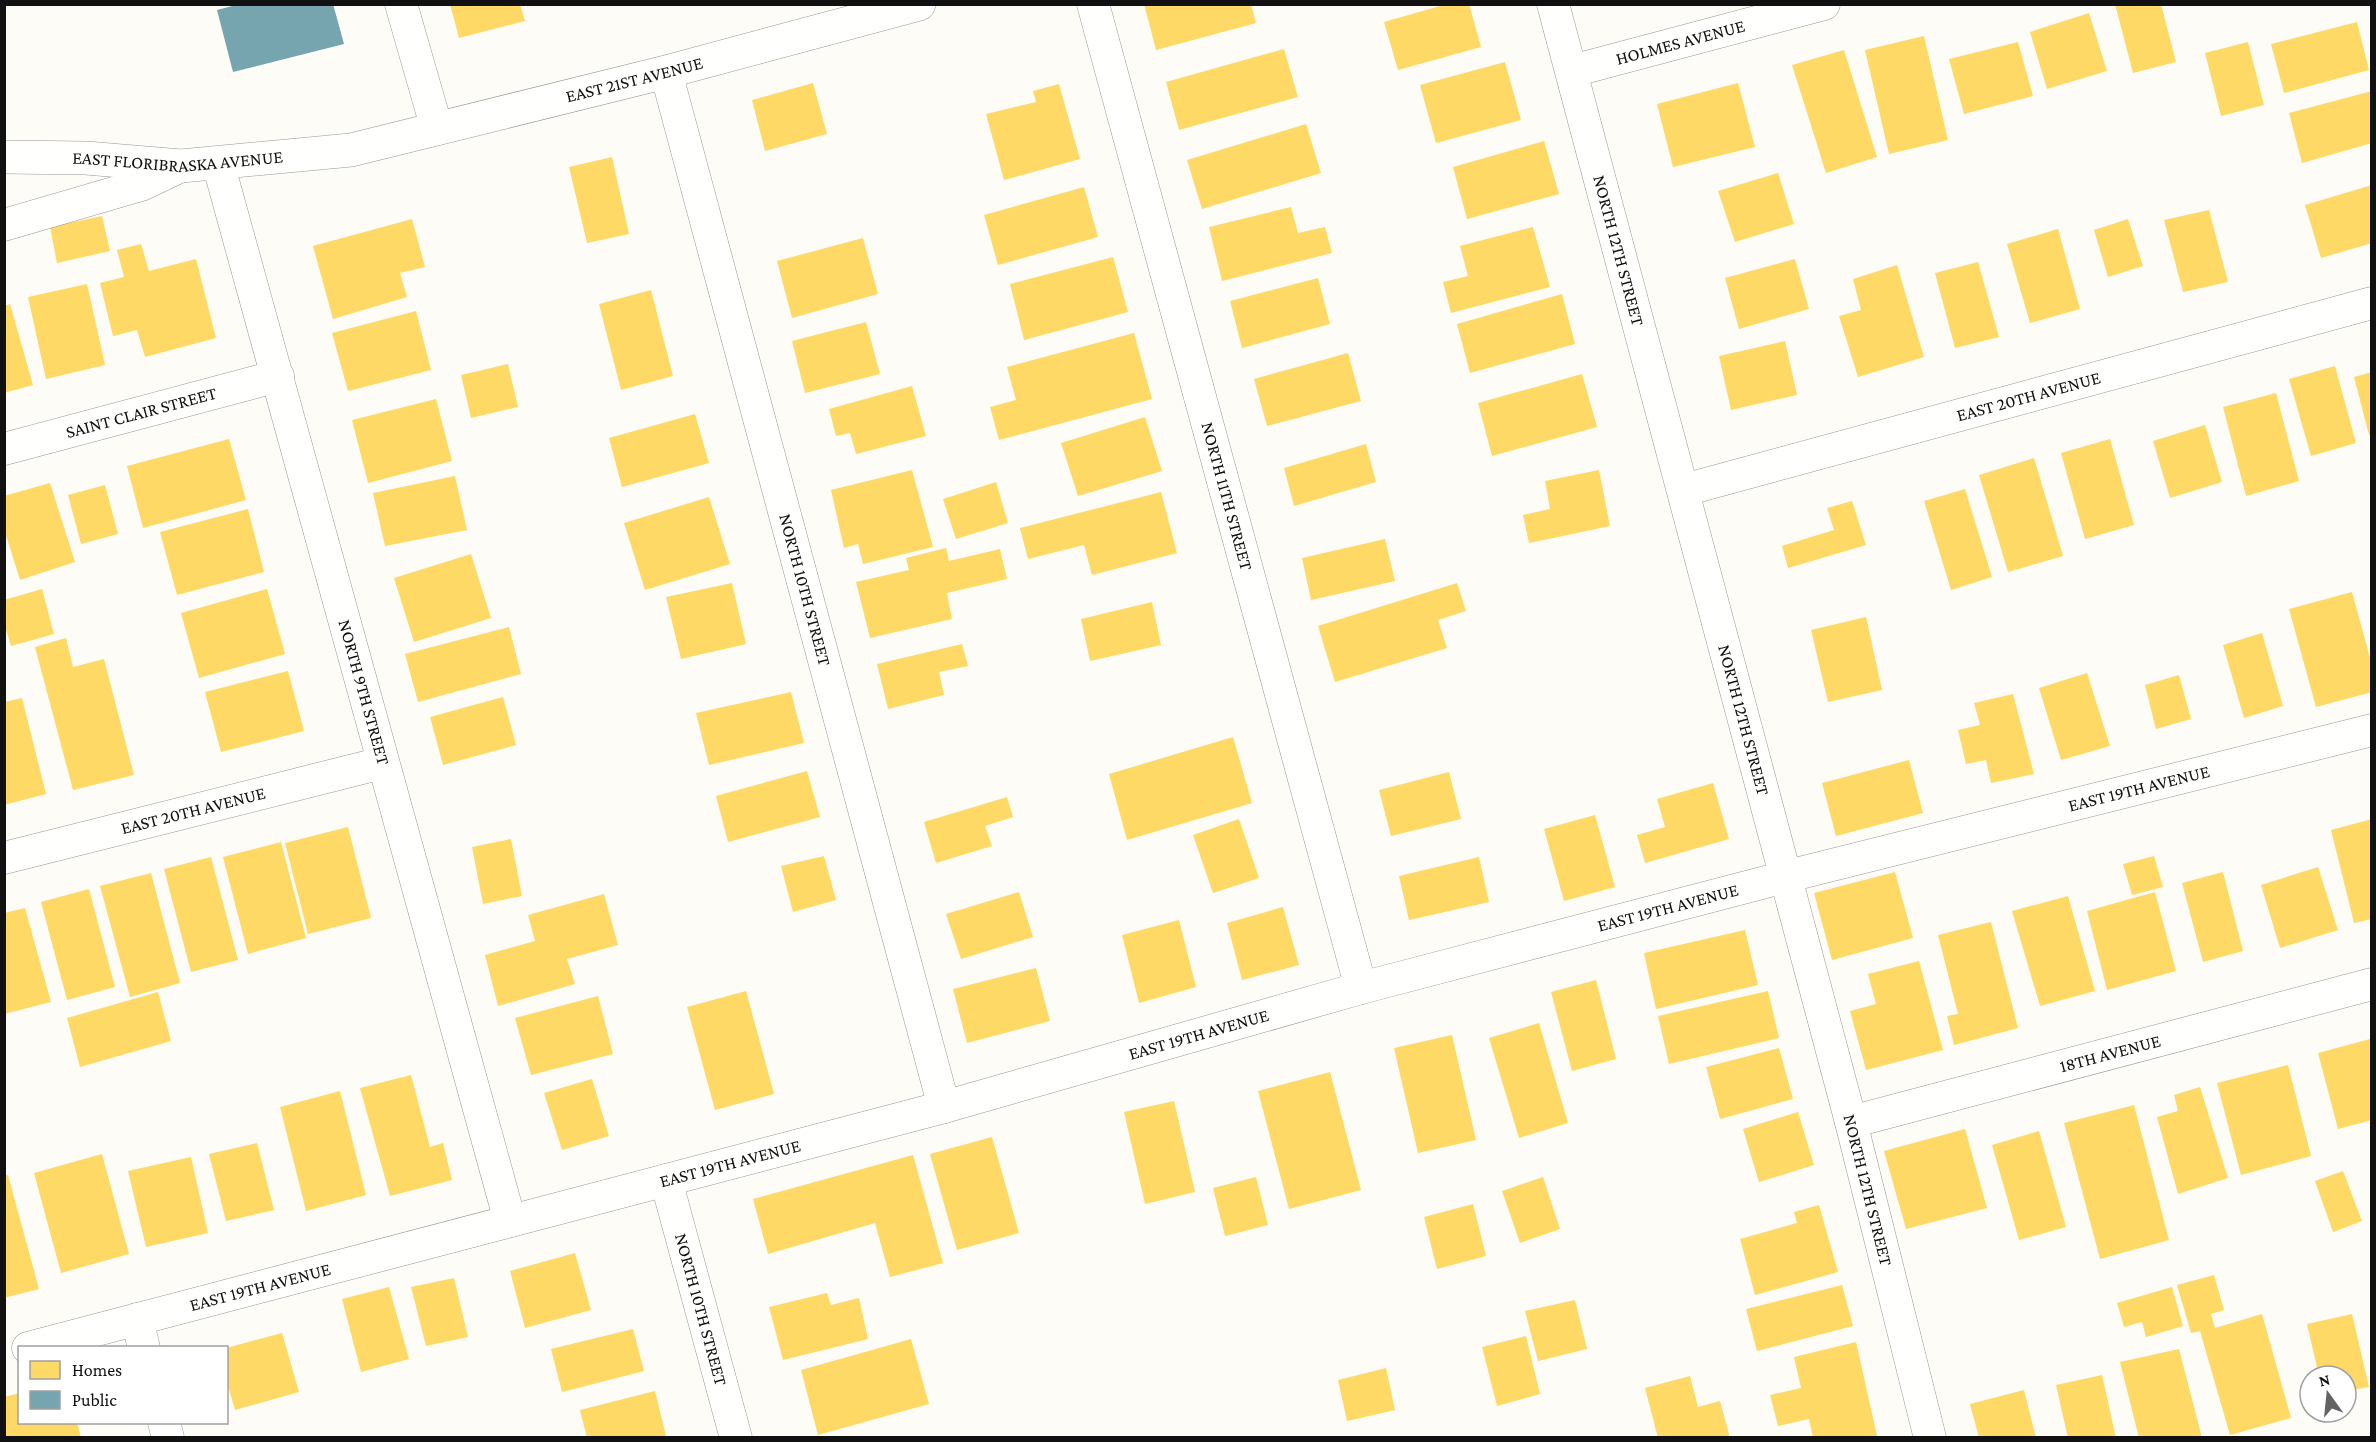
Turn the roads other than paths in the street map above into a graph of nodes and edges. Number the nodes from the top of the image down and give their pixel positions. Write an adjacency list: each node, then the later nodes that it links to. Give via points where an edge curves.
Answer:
1 (401, 4): 8 (street)
2 (919, 4): 7 (street, EAST 21ST AVENUE)
3 (1093, 4): 23 (street, NORTH 11TH STREET)
4 (1553, 4): 6 (street, NORTH 12TH STREET)
5 (1824, 4): 6 (street, HOLMES AVENUE)
6 (1572, 71): 17 (street, NORTH 12TH STREET)
7 (666, 72): 8 (street, EAST 21ST AVENUE); 24 (street, NORTH 10TH STREET)
8 (437, 129): 9 (street, EAST 21ST AVENUE)
9 (351, 150): 11 (street, EAST FLORIBRASKA AVENUE)
10 (4, 157): 12 (street, EAST FLORIBRASKA AVENUE, via 86,158)
11 (218, 163): 12 (street, EAST FLORIBRASKA AVENUE); 15 (street, NORTH 9TH STREET)
12 (181, 166): 13 (street, via 141,185)
13 (4, 225)
14 (2372, 303): 17 (street, EAST 20TH AVENUE)
15 (278, 376): 16 (street, SAINT CLAIR STREET); 19 (street, NORTH 9TH STREET)
16 (4, 449)
17 (1684, 490): 21 (street, NORTH 12TH STREET)
18 (2372, 730): 21 (street, EAST 19TH AVENUE)
19 (382, 763): 20 (street, EAST 20TH AVENUE); 27 (street, NORTH 9TH STREET)
20 (4, 858)
21 (1785, 877): 23 (street, EAST 19TH AVENUE); 25 (street, NORTH 12TH STREET)
22 (2372, 984): 25 (street, 18TH AVENUE)
23 (1361, 988): 24 (street, EAST 19TH AVENUE)
24 (944, 1107): 26 (street, EAST 19TH AVENUE)
25 (1851, 1122): 31 (street, NORTH 12TH STREET)
26 (666, 1180): 27 (street, EAST 19TH AVENUE); 30 (street, NORTH 10TH STREET)
27 (510, 1221): 28 (street, EAST 19TH AVENUE)
28 (140, 1333): 29 (street, EAST 19TH AVENUE)
29 (36, 1346)
30 (736, 1437)
31 (1930, 1437)

